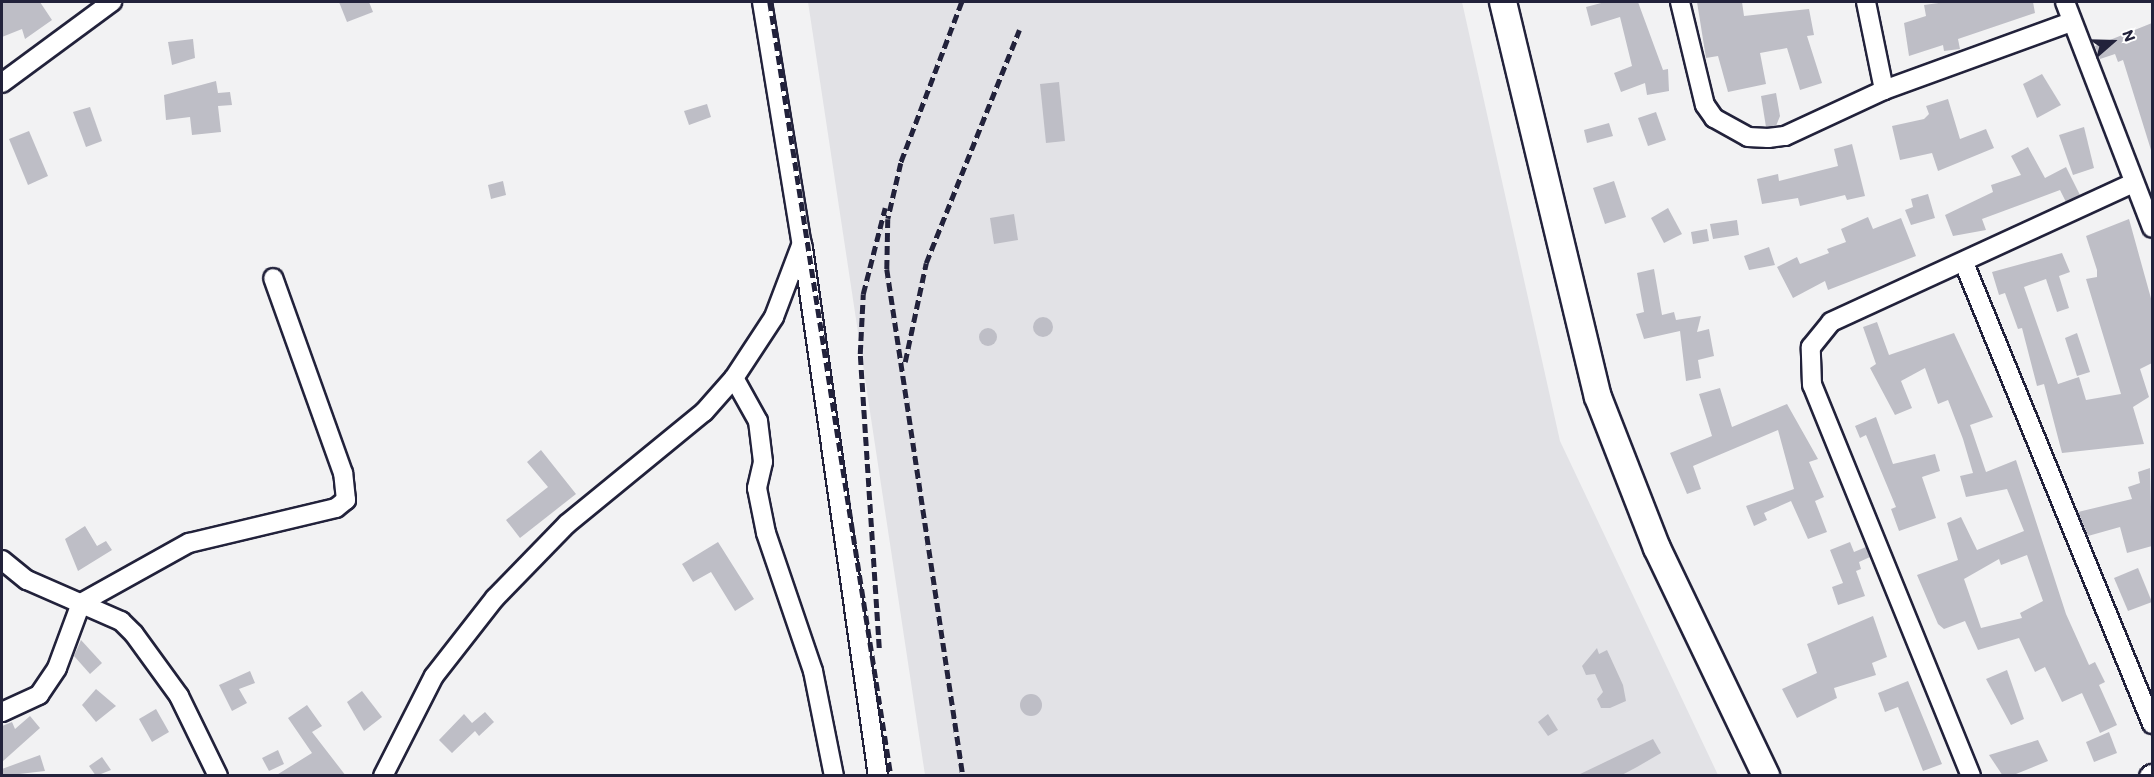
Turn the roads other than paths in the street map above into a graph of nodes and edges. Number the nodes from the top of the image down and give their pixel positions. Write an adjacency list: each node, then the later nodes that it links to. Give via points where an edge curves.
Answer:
1 (112, 2): 8 (street)
2 (762, 2): 12 (street)
3 (1503, 2): 24 (main road, via 1598,397 1657,548)
4 (1680, 2): 9 (street, via 1705,105 1714,118 1748,137 1785,136)
5 (1866, 2): 9 (street)
6 (2065, 2): 7 (street)
7 (2071, 22): 9 (street); 10 (street)
8 (2, 83)
9 (1884, 90)
10 (2133, 183): 11 (street); 13 (street)
11 (2152, 228)
12 (801, 246): 15 (street, via 774,317); 23 (street)
13 (1964, 263): 19 (street); 25 (street, via 1831,322 1816,336 1808,366)
14 (273, 278): 17 (street, via 343,473 346,500 336,508 189,543)
15 (734, 378): 21 (street, via 704,411 567,524 488,606 434,676); 22 (street, via 758,421 763,462 757,488 766,533 813,671)
16 (2, 560): 17 (street, via 27,580)
17 (81, 603): 18 (street, via 57,668 39,694); 20 (street, via 121,621 134,634 179,696)
18 (2, 712)
19 (2152, 724)
20 (218, 776)
21 (383, 776)
22 (834, 776)
23 (878, 776)
24 (1766, 776)
25 (1971, 776)

